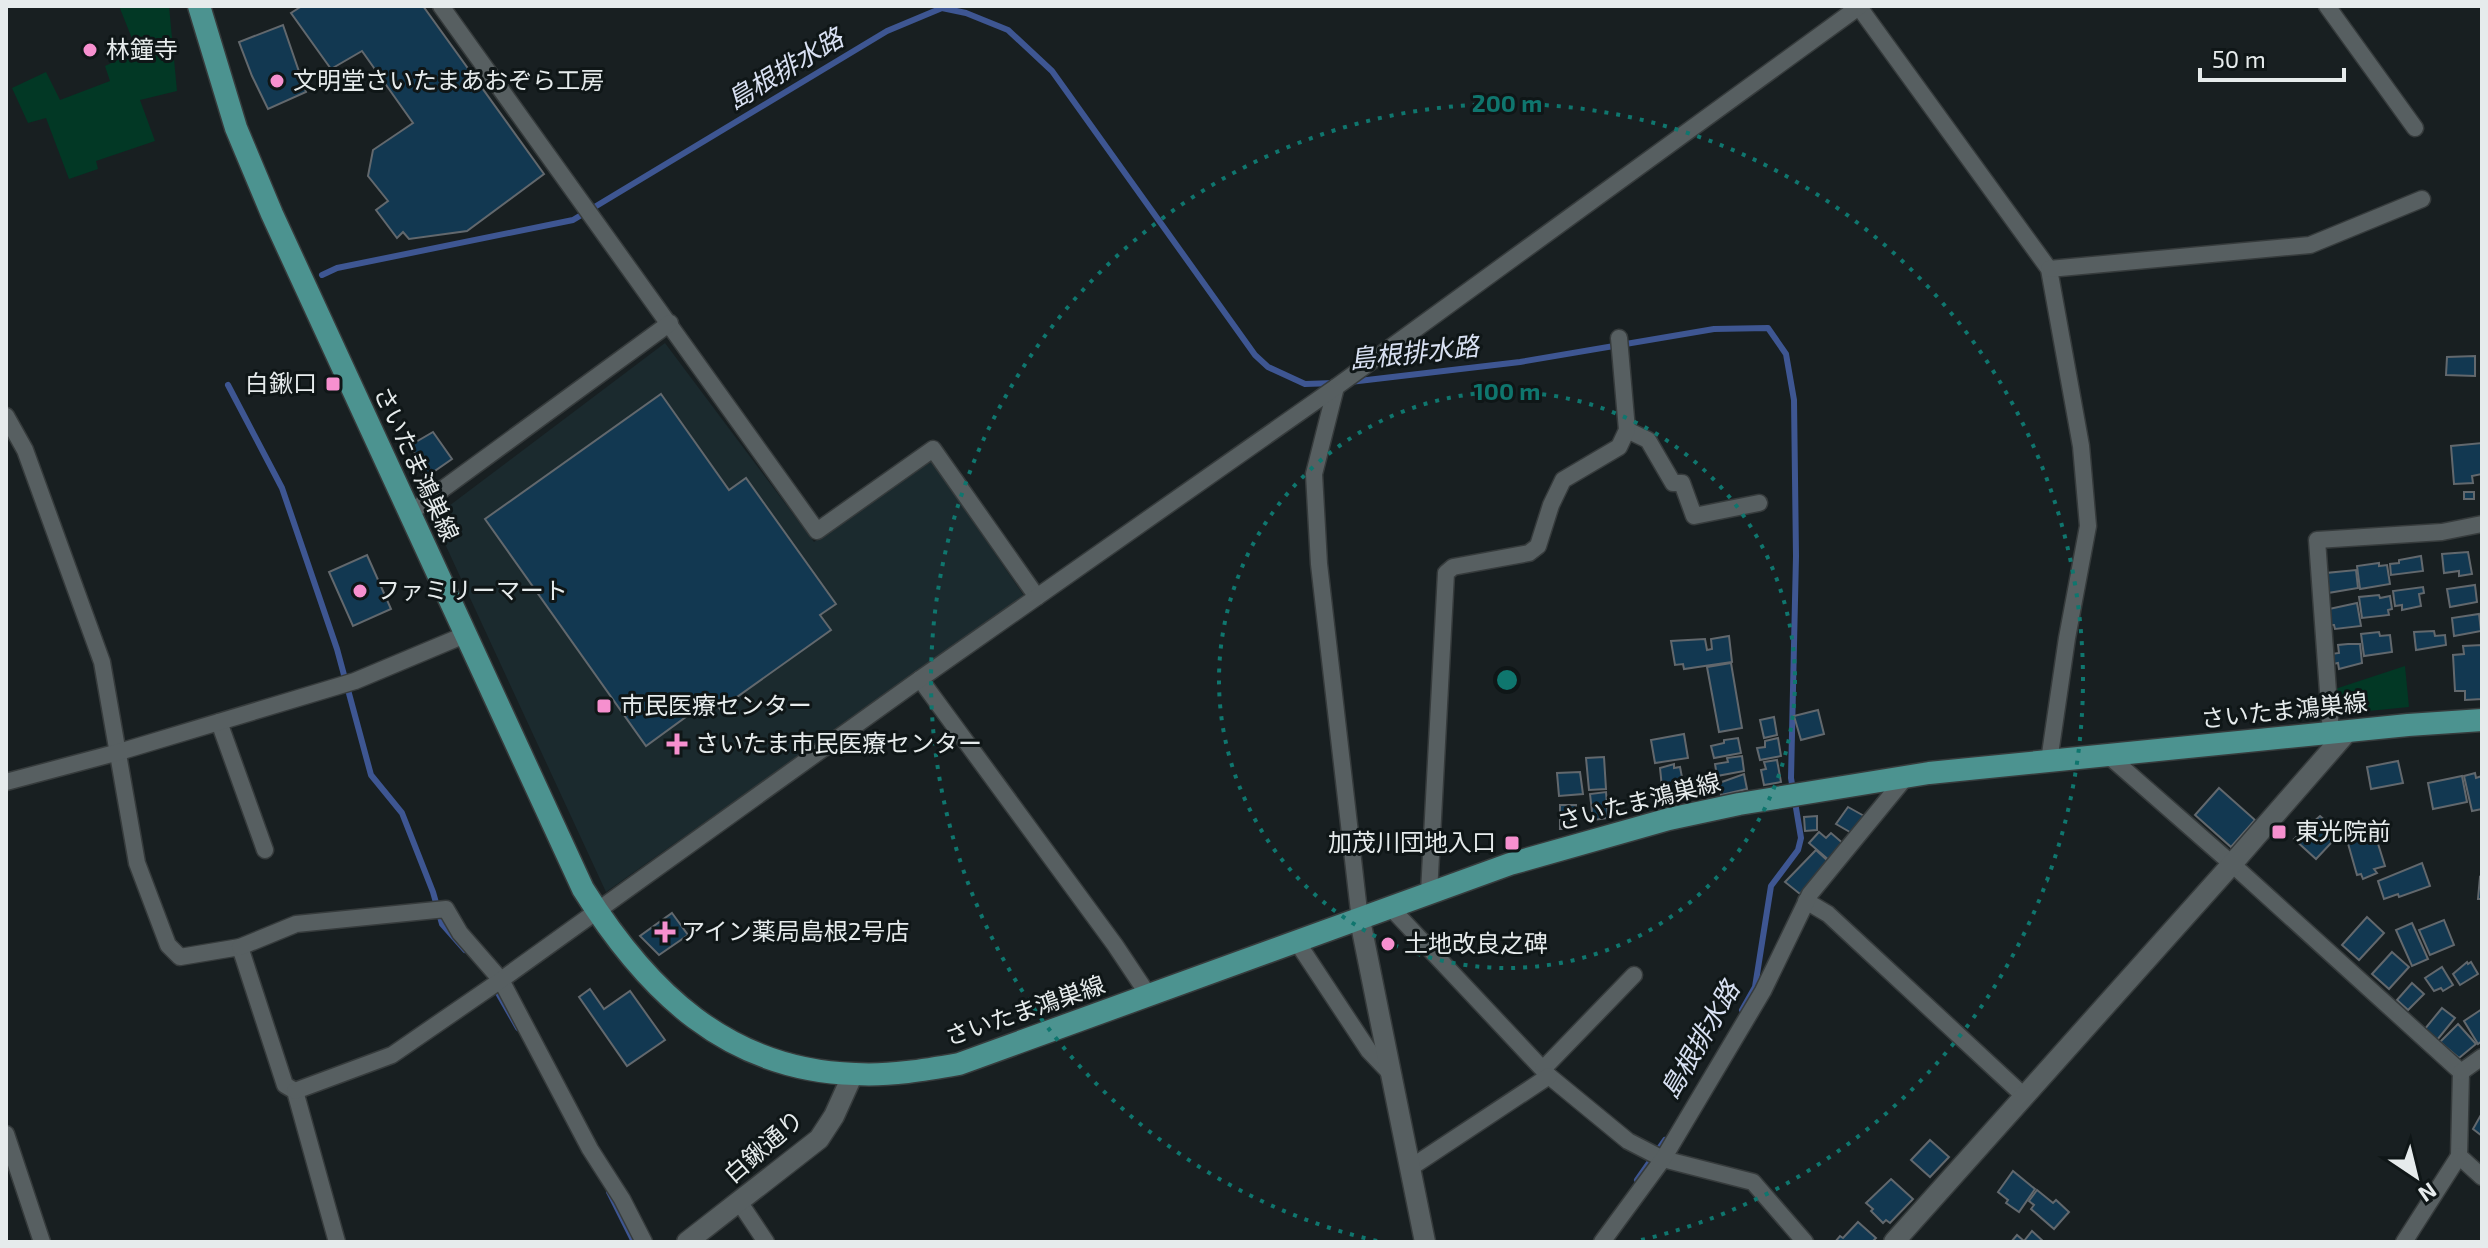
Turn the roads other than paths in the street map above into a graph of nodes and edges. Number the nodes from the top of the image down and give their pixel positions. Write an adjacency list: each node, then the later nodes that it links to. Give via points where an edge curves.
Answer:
1 (199, 6): 14 (main road, さいたま鴻巣線, via 236,128)
2 (441, 6): 8 (street)
3 (1859, 6): 7 (street); 10 (street)
4 (2327, 6): 5 (street)
5 (2415, 128)
6 (2422, 199): 7 (street, via 2310,245)
7 (2049, 269): 24 (street, via 2081,446 2088,526)
8 (670, 323): 14 (street); 16 (street, via 817,531 933,449)
9 (1619, 338): 12 (street)
10 (1336, 387): 16 (street); 33 (street, via 1314,474 1319,564)
11 (6, 416): 22 (street, via 25,450 102,662)
12 (1627, 430): 13 (street, via 1648,440 1673,483 1682,483 1694,516); 29 (street, via 1619,447 1563,480 1538,546 1529,553 1453,567 1446,573)
13 (1759, 503)
14 (410, 513): 17 (main road, さいたま鴻巣線)
15 (2482, 524): 21 (street, via 2442,532 2317,540)
16 (1037, 597): 18 (street)
17 (467, 634): 20 (street, via 355,681); 32 (main road, さいたま鴻巣線, via 571,867)
18 (920, 679): 32 (street); 38 (street)
19 (2482, 720): 21 (main road, さいたま鴻巣線)
20 (219, 722): 22 (street); 27 (street)
21 (2340, 732): 23 (main road, さいたま鴻巣線); 28 (street)
22 (119, 752): 26 (street); 35 (street, via 137,863 168,945 180,957)
23 (2109, 756): 24 (main road, さいたま鴻巣線); 28 (street)
24 (2049, 761): 25 (main road, さいたま鴻巣線)
25 (1906, 777): 29 (main road, さいたま鴻巣線, via 1669,819 1525,859); 30 (street)
26 (6, 782)
27 (265, 850)
28 (2232, 864): 41 (street); 45 (street)
29 (1429, 893): 31 (main road, さいたま鴻巣線)
30 (1806, 901): 45 (street, via 1828,914); 48 (street, via 1763,991)
31 (1391, 908): 33 (main road, さいたま鴻巣線); 40 (street)
32 (596, 911): 37 (street); 42 (main road, さいたま鴻巣線, via 659,989 722,1036 776,1061)
33 (1360, 920): 34 (main road, さいたま鴻巣線); 43 (street)
34 (1297, 942): 38 (main road, さいたま鴻巣線); 43 (street, via 1369,1051)
35 (240, 947): 37 (street, via 296,924 446,909); 44 (street, via 285,1085)
36 (1634, 975): 40 (street)
37 (501, 980): 44 (street, via 392,1055); 54 (street)
38 (1149, 996): 42 (main road, さいたま鴻巣線, via 959,1064)
39 (2482, 1057): 41 (street)
40 (1546, 1072): 48 (street, via 1628,1141); 49 (street)
41 (2461, 1072): 47 (street)
42 (853, 1074): 51 (street, 白鍬通り, via 819,1139)
43 (1391, 1074): 49 (street)
44 (295, 1091): 53 (street)
45 (2024, 1096): 60 (street)
46 (6, 1134): 52 (street)
47 (2459, 1156): 50 (street); 61 (street)
48 (1662, 1159): 58 (street); 59 (street, via 1753,1182)
49 (1410, 1168): 57 (street)
50 (2482, 1177)
51 (740, 1203): 55 (street, 白鍬通り); 56 (street)
52 (42, 1242)
53 (337, 1242)
54 (644, 1242)
55 (687, 1242)
56 (766, 1242)
57 (1425, 1242)
58 (1602, 1242)
59 (1805, 1242)
60 (1894, 1242)
61 (2404, 1242)

